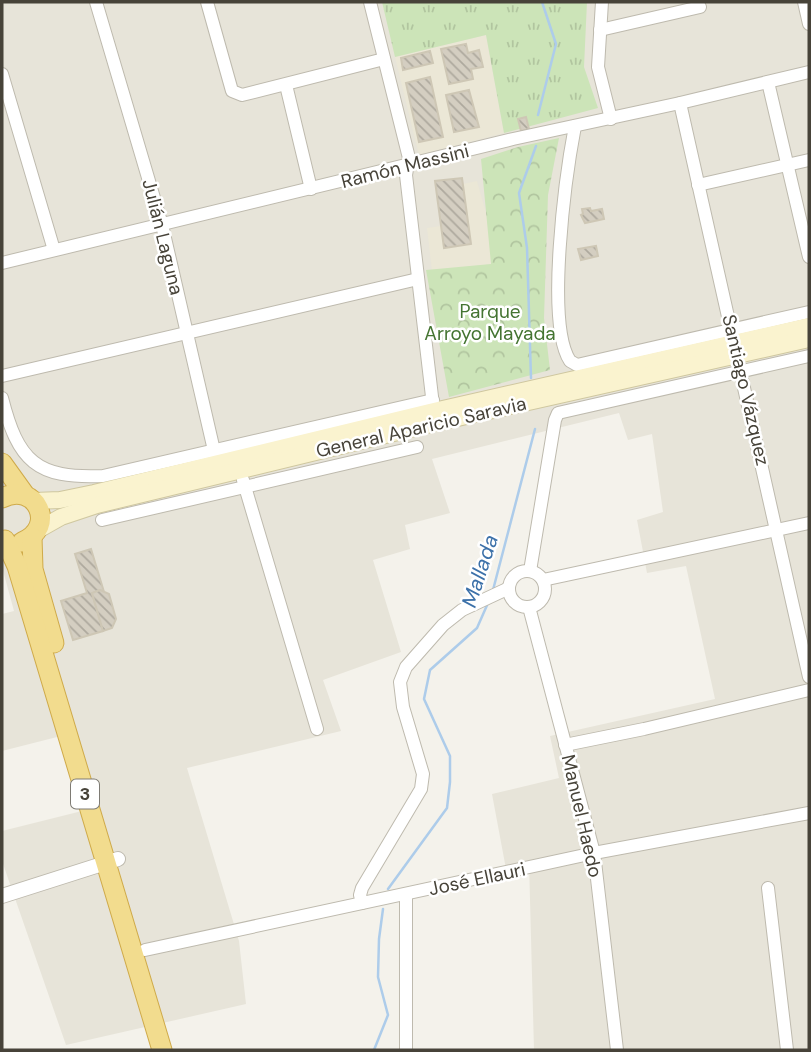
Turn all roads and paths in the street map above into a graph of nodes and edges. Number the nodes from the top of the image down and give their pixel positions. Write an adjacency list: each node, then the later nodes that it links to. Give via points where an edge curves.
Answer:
1 (96, 2): 22 (street, Julián Laguna)
2 (207, 2): 13 (street, via 232,91 242,95)
3 (370, 2): 9 (street)
4 (602, 2): 8 (street)
5 (804, 2): 7 (street)
6 (700, 7): 8 (street)
7 (809, 24)
8 (600, 30): 15 (street, via 598,66)
9 (384, 59): 13 (street); 19 (street)
10 (809, 72): 12 (street, Ramón Massini)
11 (2, 74): 23 (street)
12 (768, 82): 14 (street, Ramón Massini); 18 (street)
13 (286, 85): 21 (street)
14 (681, 103): 15 (street, Ramón Massini); 20 (street, Santiago Vázquez)
15 (611, 119): 16 (street, Ramón Massini)
16 (575, 125): 19 (street, Ramón Massini); 31 (street, General Aparicio Saravia, via 562,212 558,309 567,356 577,365)
17 (809, 160): 18 (street)
18 (788, 165): 20 (street); 24 (street)
19 (408, 166): 21 (street, Ramón Massini); 26 (street)
20 (698, 185): 31 (street, Santiago Vázquez)
21 (311, 189): 22 (street, Ramón Massini)
22 (162, 225): 23 (street, Ramón Massini); 29 (street, Julián Laguna)
23 (54, 250): 25 (street, Ramón Massini)
24 (809, 257)
25 (2, 263)
26 (418, 279): 29 (street); 35 (street)
27 (809, 312): 31 (street, General Aparicio Saravia)
28 (809, 326): 31 (main road, General Aparicio Saravia)
29 (186, 334): 33 (street); 37 (street, Julián Laguna)
30 (809, 339): 31 (main road, General Aparicio Saravia)
31 (737, 350): 32 (street, General Aparicio Saravia); 35 (main road, General Aparicio Saravia); 45 (street, Santiago Vázquez); 48 (street, General Aparicio Saravia, via 558,413)
32 (809, 356)
33 (2, 376)
34 (2, 398): 37 (street, General Aparicio Saravia, via 19,446 49,472 103,475)
35 (434, 411): 37 (main road, General Aparicio Saravia); 39 (main road, General Aparicio Saravia)
36 (417, 447): 40 (street, General Aparicio Saravia)
37 (216, 462): 39 (main road, General Aparicio Saravia); 42 (main road, General Aparicio Saravia, via 60,500); 46 (main road, General Aparicio Saravia, via 61,517)
38 (2, 463): 42 (highway, 3)
39 (240, 470): 40 (street)
40 (244, 487): 43 (street, General Aparicio Saravia); 57 (street)
41 (2, 498): 42 (highway, via 14,494)
42 (29, 498): 46 (highway, 3, via 39,509 41,520)
43 (102, 520)
44 (809, 523): 45 (street)
45 (778, 531): 49 (street); 55 (street, Santiago Vázquez)
46 (35, 533): 47 (highway, 3, via 23,541); 61 (highway, 3, via 31,553 38,589)
47 (3, 538): 61 (highway, 3, via 17,566)
48 (530, 571): 50 (street); 51 (street, via 516,575)
49 (570, 573): 50 (street); 52 (street)
50 (543, 580): 52 (street)
51 (507, 592): 53 (street, via 519,605); 65 (street, via 462,610 405,667 400,682 403,707 423,774 421,789 362,888)
52 (542, 600): 53 (street); 54 (street)
53 (529, 607): 54 (street, Manuel Haedo)
54 (533, 628): 58 (street, Manuel Haedo)
55 (809, 677)
56 (809, 690): 58 (street)
57 (317, 729)
58 (565, 745): 60 (street, Manuel Haedo)
59 (809, 813): 60 (street, José Ellauri)
60 (594, 853): 63 (street, José Ellauri); 70 (street, Manuel Haedo)
61 (112, 861): 64 (street); 66 (highway, 3); 67 (highway, 3)
62 (768, 888): 71 (street)
63 (406, 894): 65 (street, José Ellauri); 69 (street)
64 (2, 896)
65 (362, 903): 66 (street, José Ellauri)
66 (145, 950): 68 (highway, 3)
67 (162, 1050)
68 (176, 1050)
69 (406, 1050)
70 (617, 1050)
71 (787, 1050)

